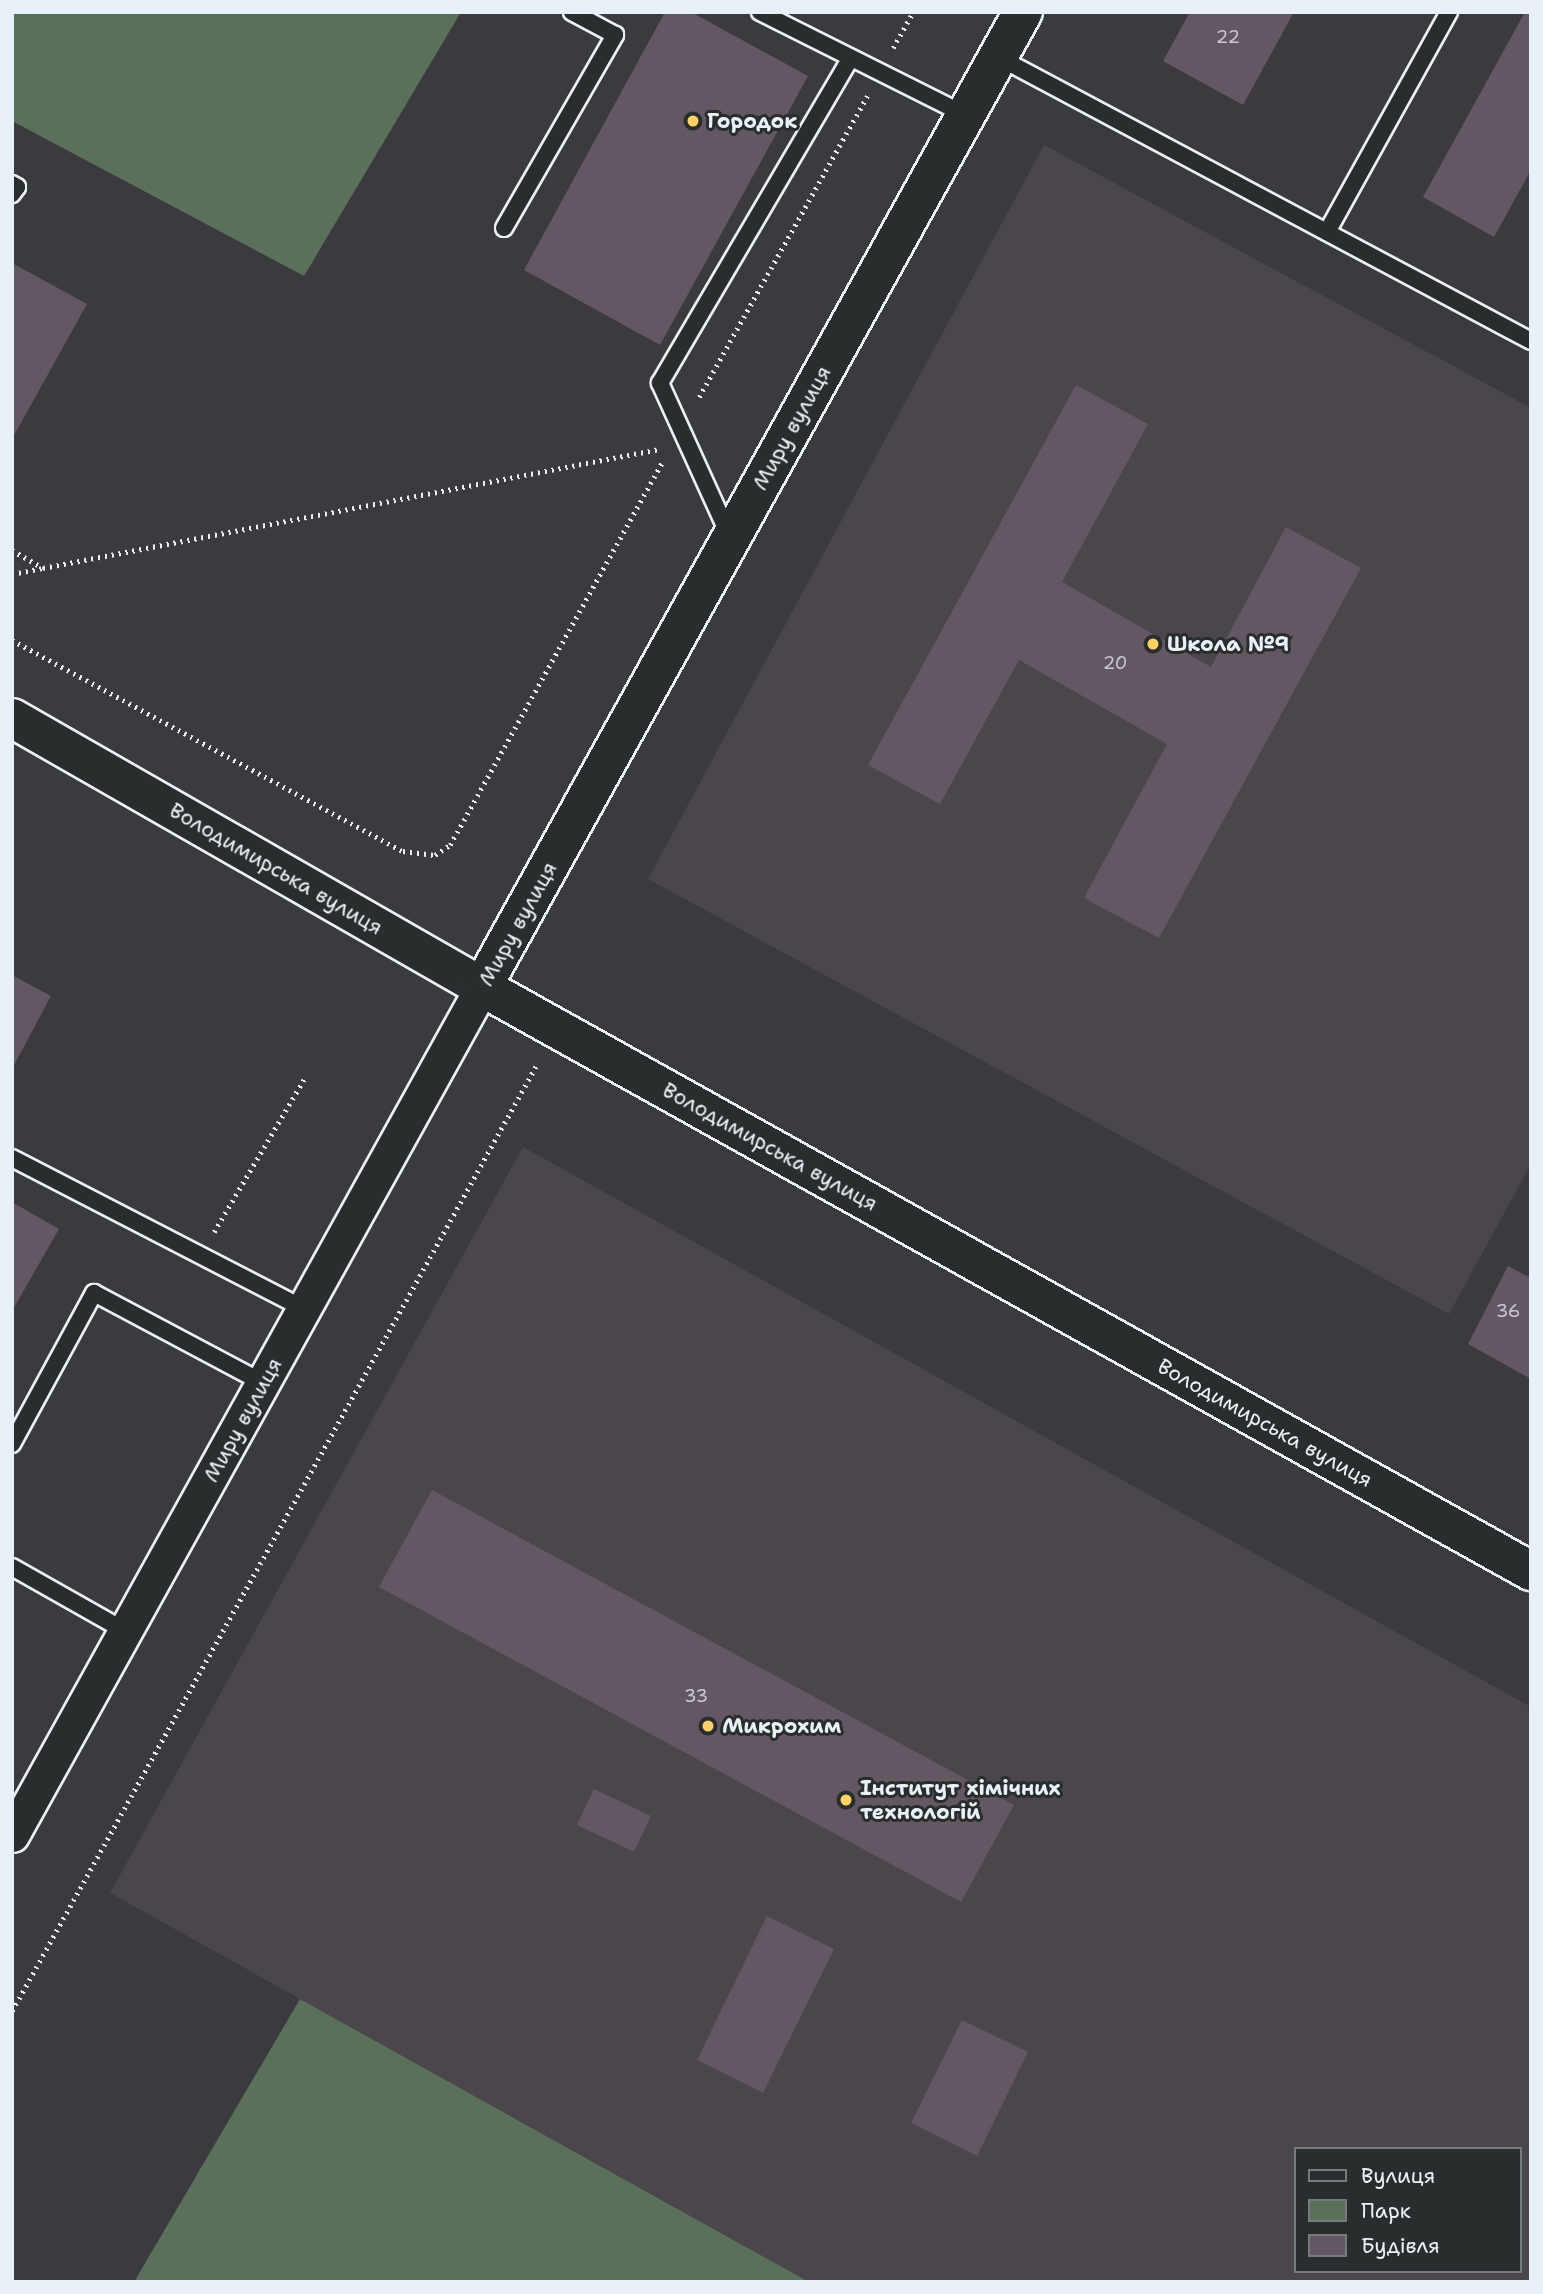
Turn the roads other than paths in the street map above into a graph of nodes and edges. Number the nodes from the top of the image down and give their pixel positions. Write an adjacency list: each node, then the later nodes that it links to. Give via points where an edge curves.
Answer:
1 (572, 12): 10 (lane, via 615,35)
2 (760, 12): 6 (lane)
3 (1023, 12): 5 (street, Миру вулиця)
4 (1448, 12): 11 (lane)
5 (998, 57): 7 (street, Миру вулиця); 11 (lane)
6 (850, 58): 7 (lane); 13 (lane, via 660,383)
7 (966, 115): 13 (street, Миру вулиця)
8 (12, 184): 9 (lane, via 17,187)
9 (12, 194)
10 (504, 228)
11 (1327, 232): 12 (lane)
12 (1531, 341)
13 (731, 538): 15 (street, Миру вулиця)
14 (12, 718): 15 (street, Володимирська вулиця)
15 (482, 987): 17 (street, Миру вулиця); 21 (street, Володимирська вулиця)
16 (12, 1158): 17 (lane)
17 (304, 1309): 18 (street, Миру вулиця)
18 (263, 1384): 19 (lane, via 94,1293); 22 (street, Миру вулиця)
19 (12, 1444)
20 (12, 1567): 22 (lane)
21 (1531, 1571)
22 (125, 1631): 23 (street, Миру вулиця)
23 (12, 1835)

